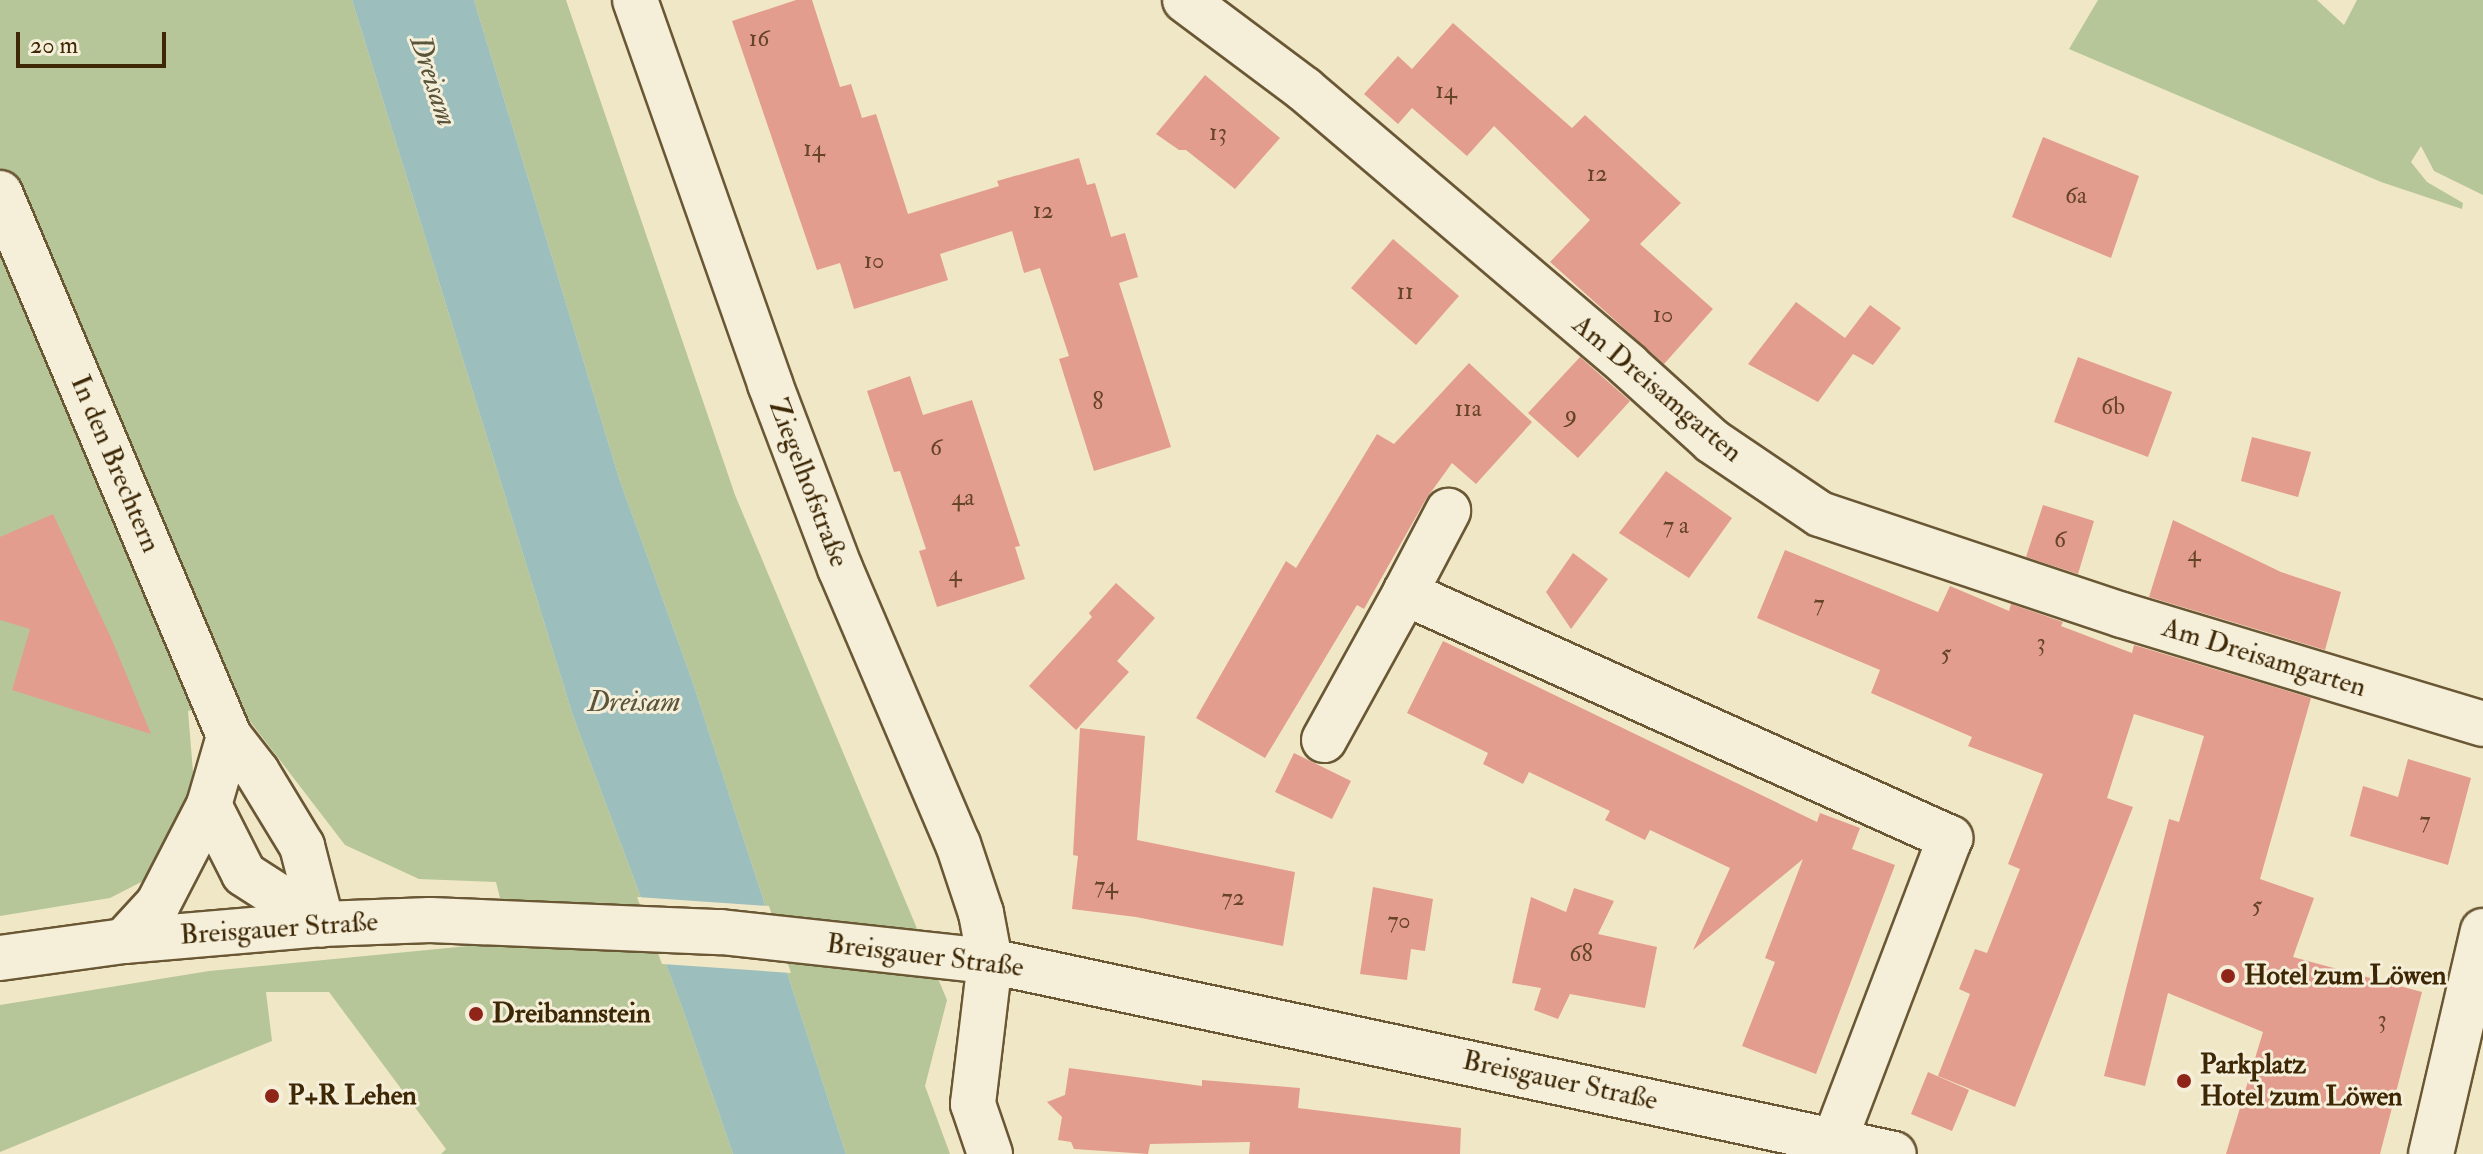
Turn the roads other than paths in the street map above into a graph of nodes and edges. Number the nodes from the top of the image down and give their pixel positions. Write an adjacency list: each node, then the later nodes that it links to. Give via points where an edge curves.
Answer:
1 (635, 0): 14 (street, Ziegelhofstraße, via 770,384 958,844)
2 (1185, 0): 6 (street, Am Dreisamgarten, via 1304,89 1712,441 1820,514 2122,615)
3 (0, 193): 7 (street, In den Brechtern)
4 (1448, 511): 5 (street)
5 (1405, 593): 8 (street); 15 (street, via 1950,838)
6 (2483, 724)
7 (229, 736): 9 (street); 10 (street, In den Brechtern, via 302,846)
8 (1324, 740)
9 (209, 805): 10 (street, via 244,874); 11 (street, via 158,904)
10 (322, 924): 11 (street, Breisgauer Straße); 14 (street, Breisgauer Straße, via 430,920 721,932)
11 (124, 941): 13 (street, Breisgauer Straße)
12 (2480, 954): 18 (street)
13 (0, 958)
14 (990, 961): 15 (street, Breisgauer Straße); 16 (street, Ziegelhofstraße, via 973,1104)
15 (1834, 1141): 17 (street, Breisgauer Straße)
16 (990, 1154)
17 (1894, 1154)
18 (2431, 1154)

